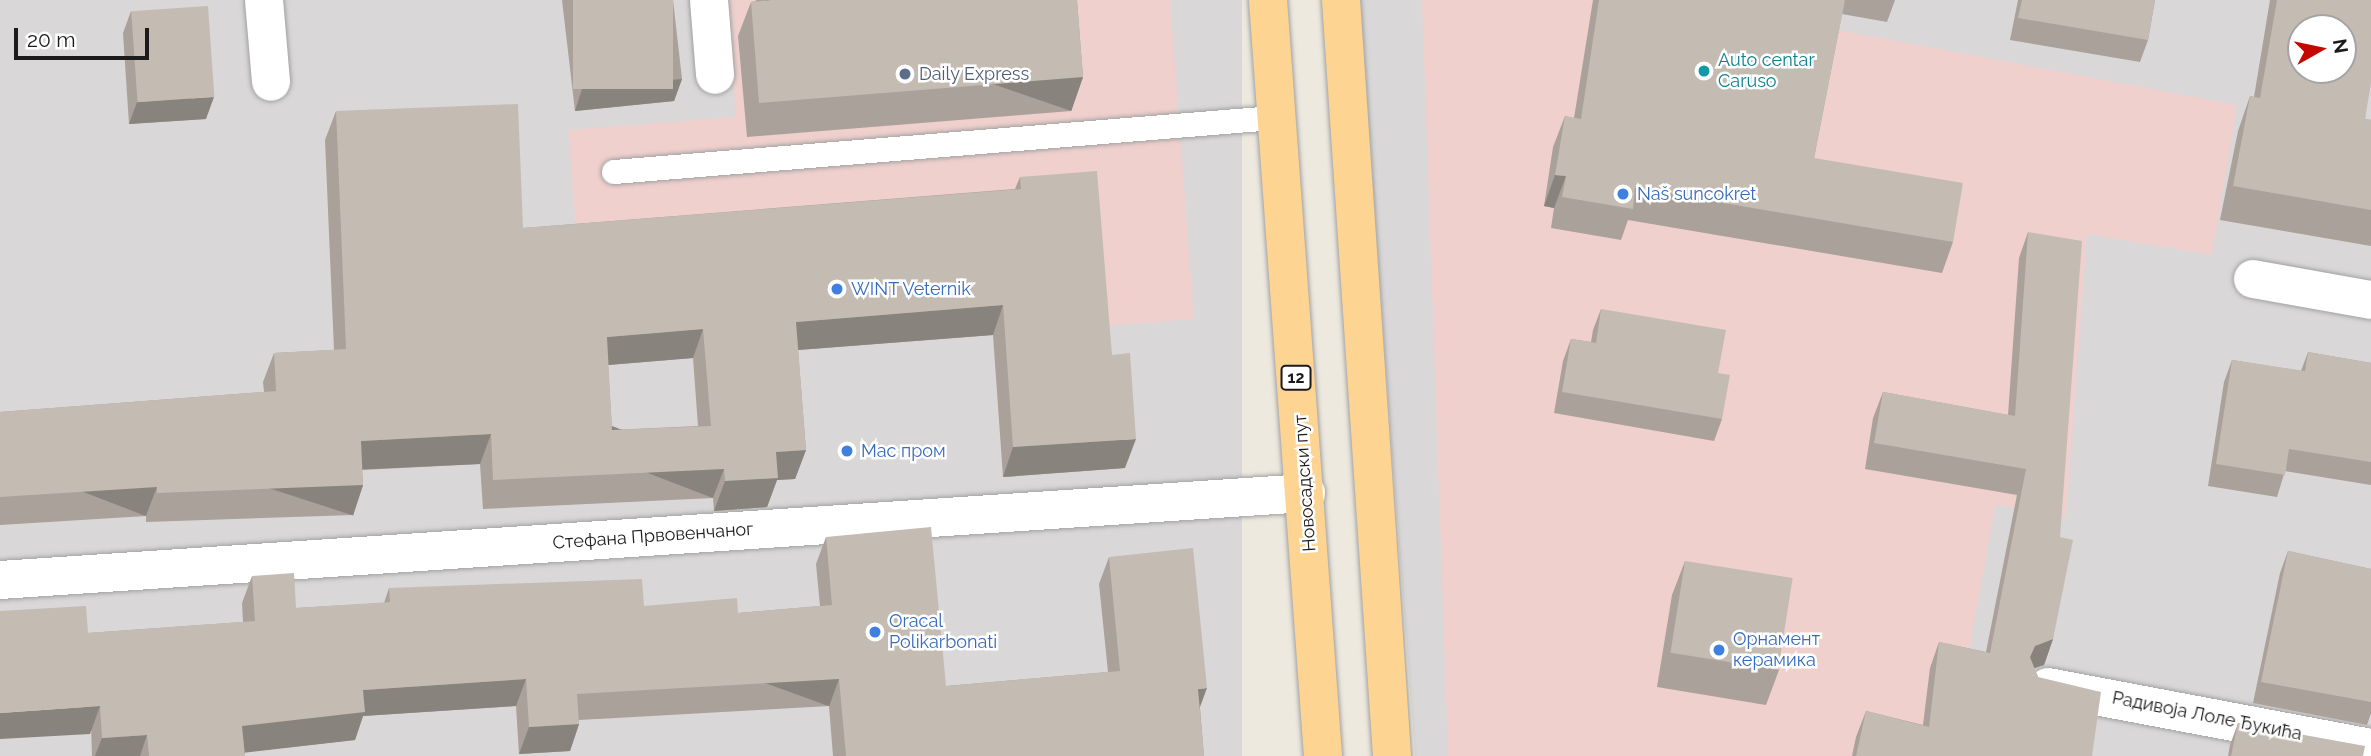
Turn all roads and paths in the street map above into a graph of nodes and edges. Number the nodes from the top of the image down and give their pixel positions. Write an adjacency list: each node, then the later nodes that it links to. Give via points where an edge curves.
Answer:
1 (264, 0): 6 (street)
2 (709, 0): 5 (street)
3 (1268, 0): 7 (main road, Новосадски пут / 12)
4 (1341, 0): 16 (main road)
5 (715, 75)
6 (271, 82)
7 (1274, 118): 8 (lane); 11 (main road, Новосадски пут / 12)
8 (614, 172)
9 (2253, 279): 10 (street)
10 (2371, 300)
11 (1306, 493): 12 (street, Стефана Првовенчаног); 15 (main road, Новосадски пут / 12)
12 (0, 580)
13 (2042, 686): 14 (street, Радивоја Лоле Ђукића)
14 (2371, 748)
15 (1322, 756)
16 (1392, 756)

